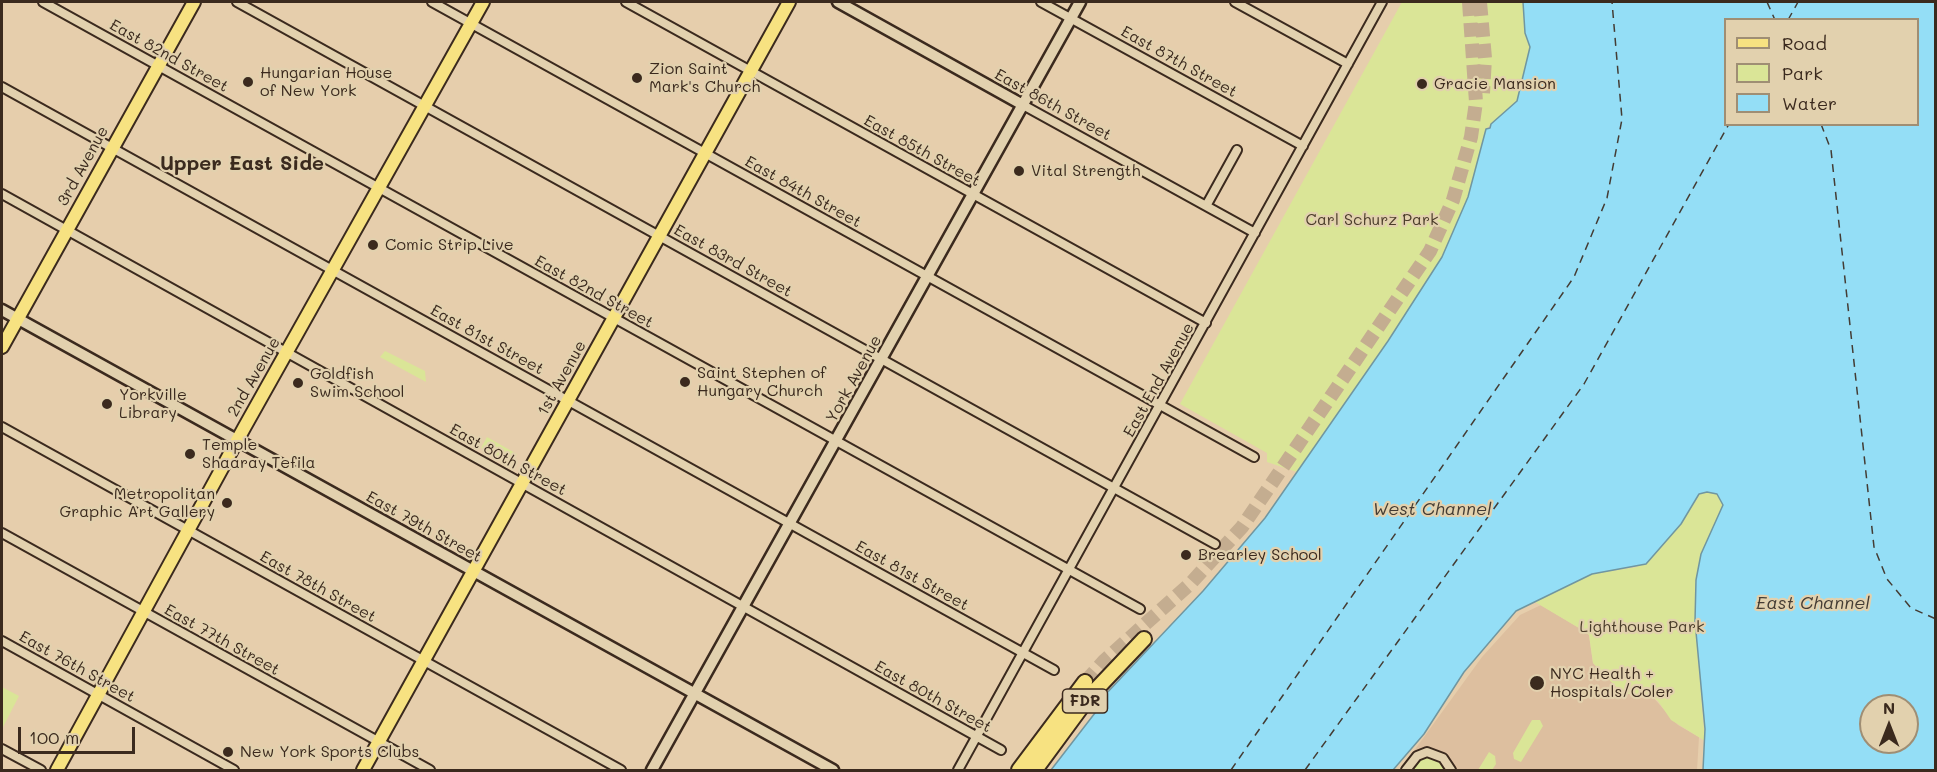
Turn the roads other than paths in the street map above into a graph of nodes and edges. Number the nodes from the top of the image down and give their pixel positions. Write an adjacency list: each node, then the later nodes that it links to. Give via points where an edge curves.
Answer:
1 (43, 2): 16 (street, East 82nd Street)
2 (194, 2): 16 (main road, 3rd Avenue)
3 (237, 2): 20 (street, East 83rd Street)
4 (432, 2): 14 (street, East 84th Street)
5 (483, 2): 14 (main road, 2nd Avenue)
6 (626, 2): 17 (street, East 85th Street)
7 (789, 2): 17 (main road, 1st Avenue)
8 (838, 2): 19 (main road, East 86th Street)
9 (1041, 2): 13 (street, East 87th Street)
10 (1080, 2): 13 (main road, York Avenue)
11 (1235, 2): 15 (street)
12 (1382, 2): 15 (street, East End Avenue)
13 (1071, 18): 19 (main road, York Avenue); 21 (street, East 87th Street)
14 (471, 23): 20 (main road, 2nd Avenue); 24 (street, East 84th Street)
15 (1348, 64): 21 (street, East End Avenue)
16 (158, 66): 22 (main road, 3rd Avenue); 25 (street, East 82nd Street)
17 (751, 71): 24 (main road, 1st Avenue); 27 (street, East 85th Street)
18 (2, 87): 22 (street, East 81st Street)
19 (1023, 105): 27 (main road, York Avenue); 28 (street, East 86th Street)
20 (425, 106): 25 (main road, 2nd Avenue); 31 (street, East 83rd Street)
21 (1304, 146): 30 (street, East End Avenue)
22 (112, 149): 29 (main road, 3rd Avenue); 32 (street, East 81st Street)
23 (1237, 150): 28 (street)
24 (705, 154): 31 (main road, 1st Avenue); 33 (street, East 84th Street)
25 (379, 188): 32 (main road, 2nd Avenue); 35 (street, East 82nd Street)
26 (2, 194): 29 (street, East 80th Street)
27 (973, 194): 33 (main road, York Avenue); 37 (street, East 85th Street)
28 (1206, 206): 30 (street, East 86th Street)
29 (67, 230): 36 (main road, 3rd Avenue); 39 (street, East 80th Street)
30 (1255, 233): 37 (street, East End Avenue)
31 (659, 236): 35 (main road, 1st Avenue); 40 (street, East 83rd Street)
32 (333, 270): 39 (main road, 2nd Avenue); 41 (street, East 81st Street)
33 (928, 276): 40 (main road, York Avenue); 42 (street, East 84th Street)
34 (2, 310): 36 (main road, East 79th Street)
35 (614, 318): 41 (main road, 1st Avenue); 45 (street, East 82nd Street)
36 (18, 319): 38 (main road, 3rd Avenue); 44 (main road, East 79th Street)
37 (1206, 323): 42 (street, East End Avenue)
38 (2, 347)
39 (287, 354): 44 (main road, 2nd Avenue); 47 (street, East 80th Street)
40 (882, 359): 45 (main road, York Avenue); 48 (street, East 83rd Street)
41 (568, 400): 47 (main road, 1st Avenue); 49 (street, East 81st Street)
42 (1160, 405): 46 (street, East 84th Street); 48 (street, East End Avenue)
43 (2, 427): 50 (street, East 78th Street)
44 (237, 440): 50 (main road, 2nd Avenue); 54 (main road, East 79th Street)
45 (836, 441): 49 (main road, York Avenue); 53 (street, East 82nd Street)
46 (1254, 457)
47 (523, 483): 54 (main road, 1st Avenue); 55 (street, East 80th Street)
48 (1114, 488): 52 (street, East 83rd Street); 53 (street, East End Avenue)
49 (790, 524): 55 (main road, York Avenue); 60 (street, East 81st Street)
50 (187, 530): 57 (main road, 2nd Avenue); 61 (street, East 78th Street)
51 (2, 533): 57 (street, East 77th Street)
52 (1215, 544)
53 (1069, 571): 56 (street, East 82nd Street); 60 (street, East End Avenue)
54 (473, 572): 61 (main road, 1st Avenue); 65 (main road, East 79th Street)
55 (745, 606): 65 (main road, York Avenue); 66 (street, East 80th Street)
56 (1140, 609)
57 (143, 611): 64 (main road, 2nd Avenue); 67 (street, East 77th Street)
58 (1144, 639): 80 (highway, FDR, via 1088,698)
59 (2, 641): 64 (street, East 76th Street)
60 (1023, 653): 62 (street, East 81st Street); 66 (street, East End Avenue)
61 (424, 661): 67 (main road, 1st Avenue); 75 (street, East 78th Street)
62 (1054, 670)
63 (1085, 682): 79 (highway, FDR)
64 (97, 693): 71 (main road, 2nd Avenue); 72 (street, East 76th Street)
65 (695, 694): 76 (main road, York Avenue); 77 (main road, East 79th Street)
66 (976, 737): 69 (street, East 80th Street); 78 (street, East End Avenue)
67 (379, 742): 73 (main road, 1st Avenue); 74 (street, East 77th Street)
68 (2, 749): 70 (street)
69 (1001, 750)
70 (41, 771)
71 (57, 771)
72 (234, 771)
73 (363, 771)
74 (430, 771)
75 (621, 771)
76 (652, 771)
77 (833, 771)
78 (958, 771)
79 (1019, 771)
80 (1035, 771)
81 (1406, 771): 82 (street, via 1417,756 1427,752 1443,758)
82 (1451, 771)

